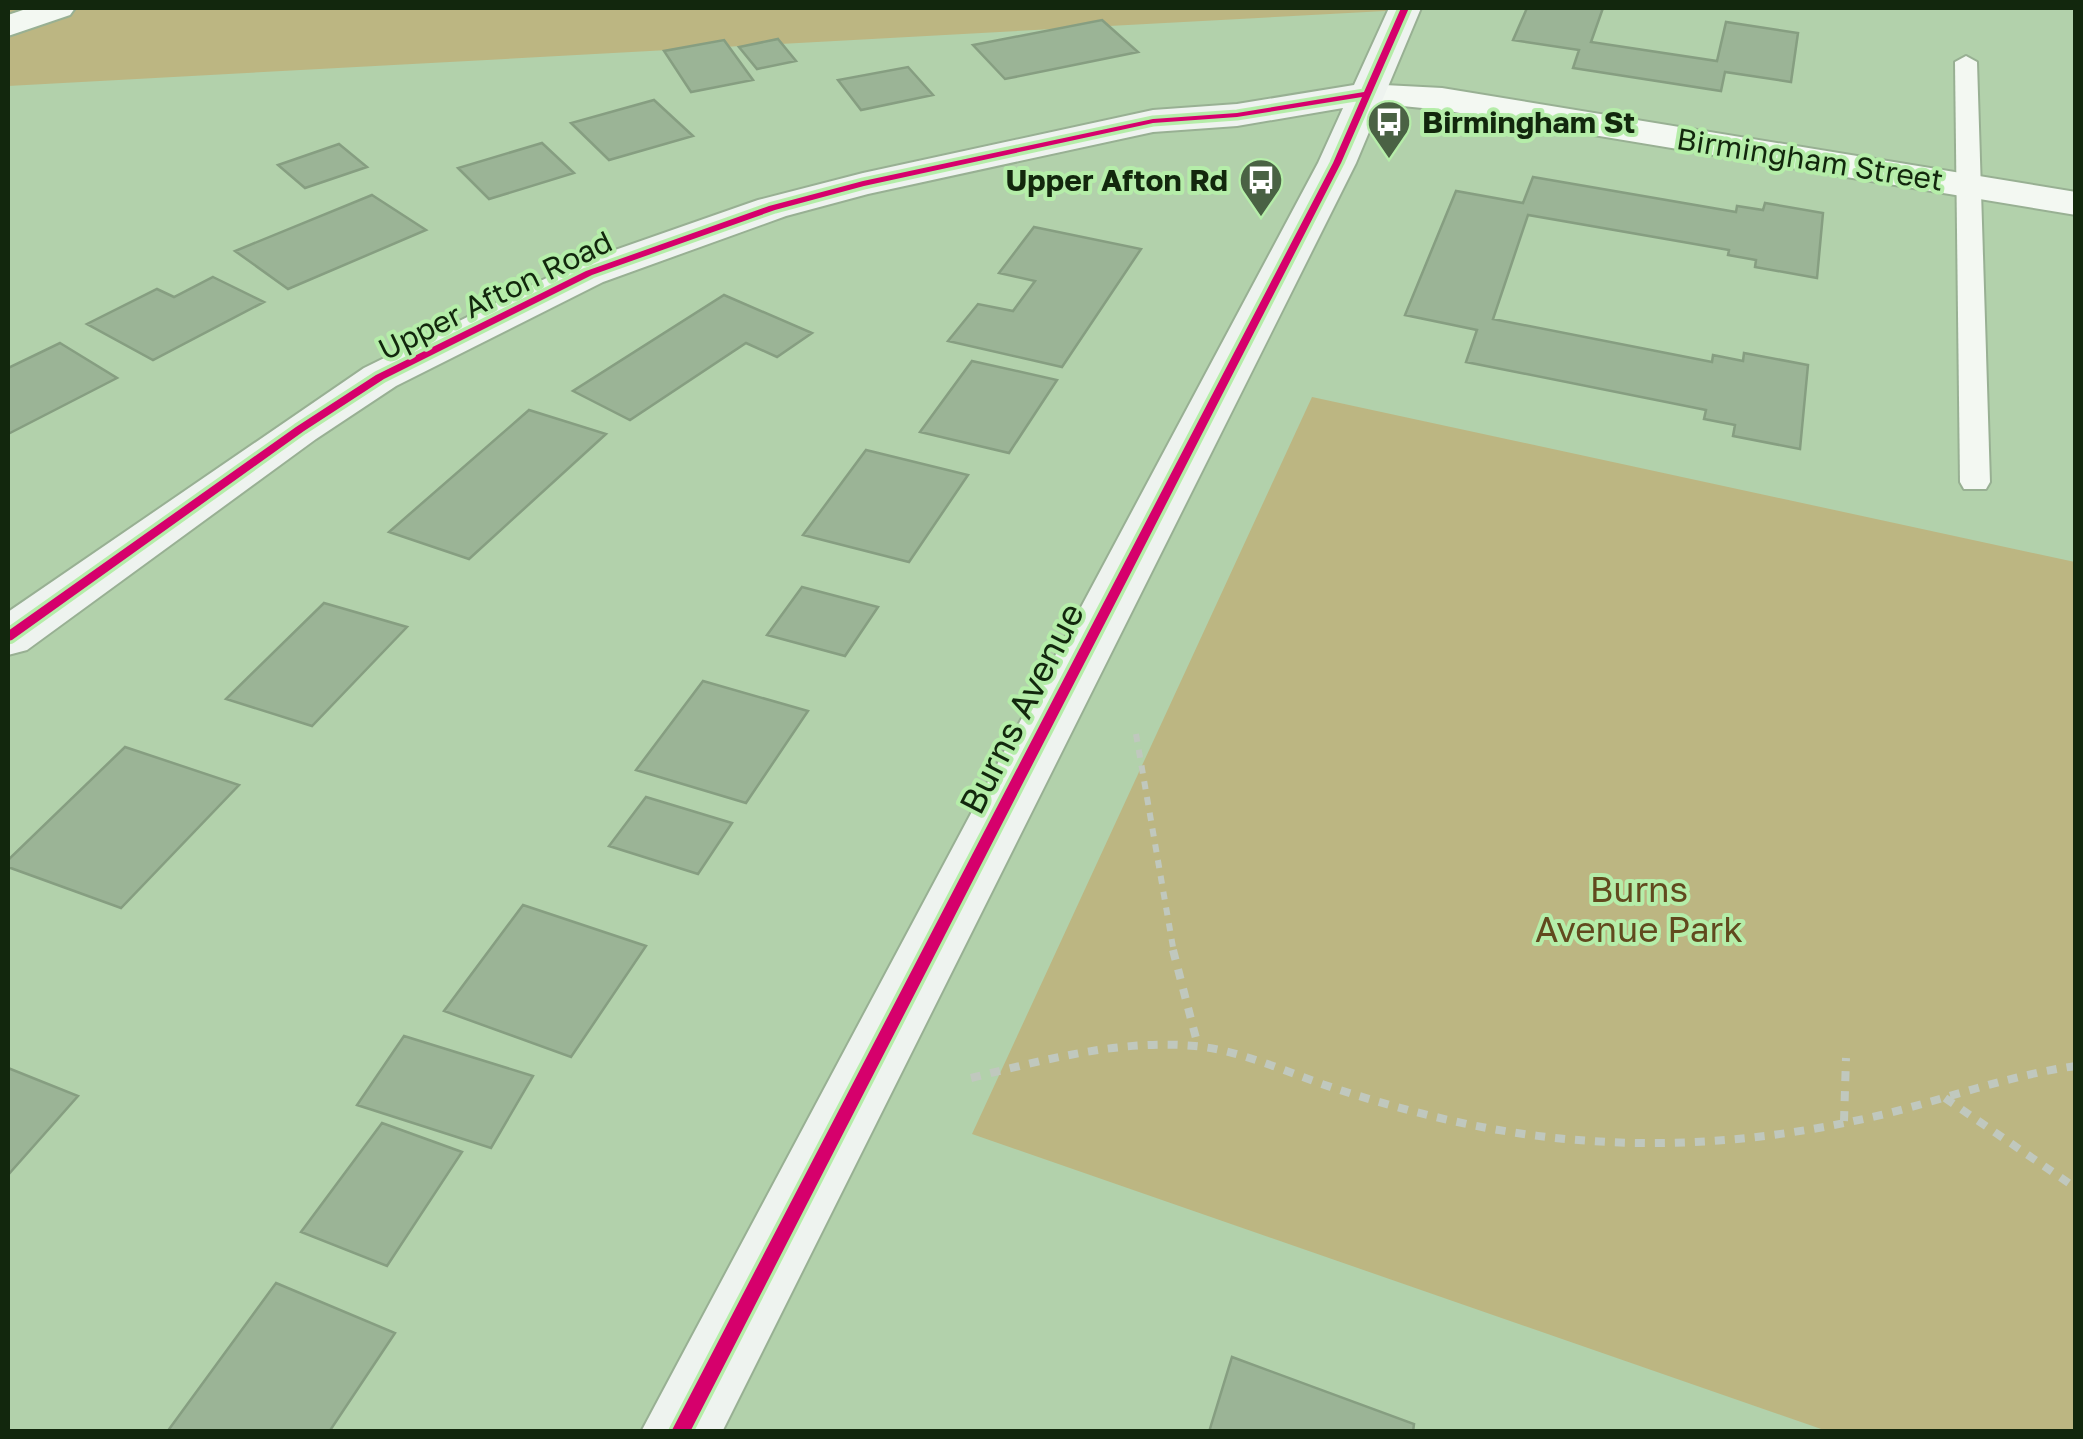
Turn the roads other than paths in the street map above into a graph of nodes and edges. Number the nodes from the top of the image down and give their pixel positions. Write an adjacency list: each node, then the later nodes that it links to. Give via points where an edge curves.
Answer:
1 (59, 8): 3 (street)
2 (1405, 8): 5 (street, Burns Avenue)
3 (8, 26)
4 (1966, 62): 6 (lane)
5 (1365, 94): 6 (street, Birmingham Street, via 1442,99); 9 (street, Upper Afton Road, via 1153,121 898,175 772,208 589,272 380,377); 10 (street, Burns Avenue, via 1318,198)
6 (1968, 186): 7 (street, Birmingham Street); 8 (lane)
7 (2076, 204)
8 (1975, 482)
9 (8, 637)
10 (680, 1432)

